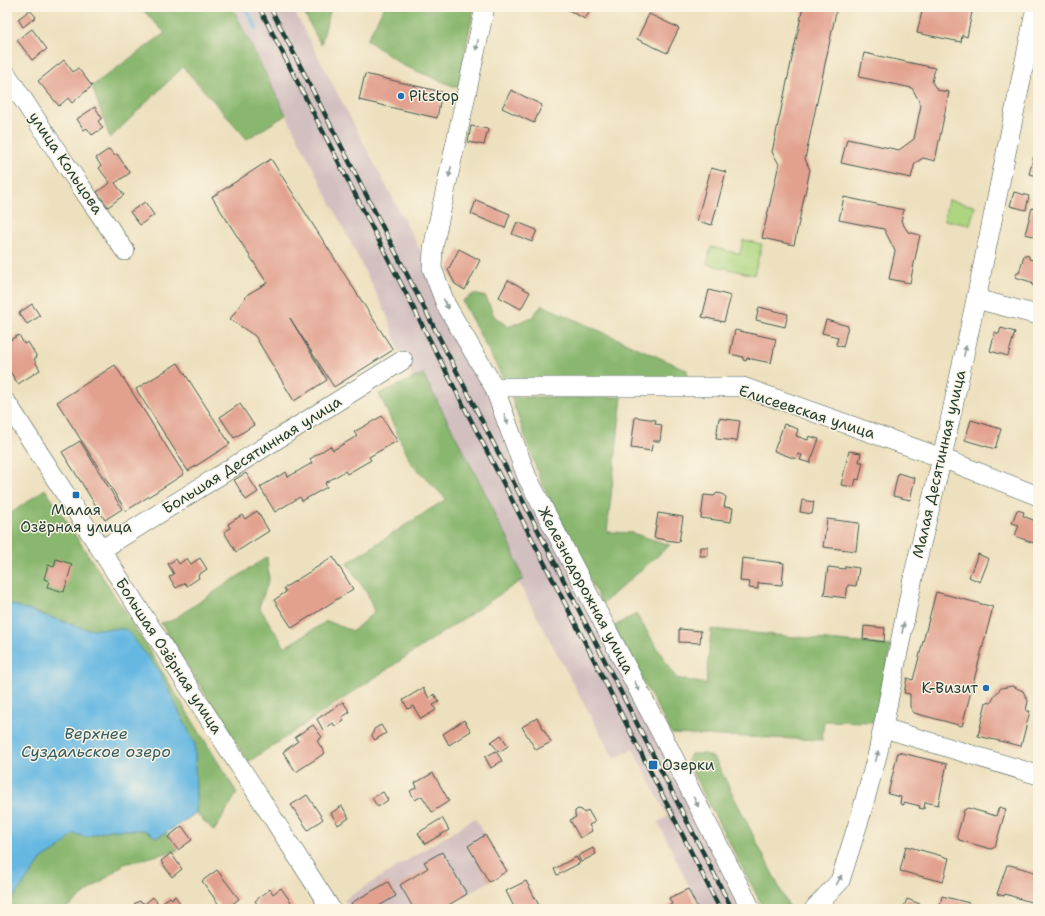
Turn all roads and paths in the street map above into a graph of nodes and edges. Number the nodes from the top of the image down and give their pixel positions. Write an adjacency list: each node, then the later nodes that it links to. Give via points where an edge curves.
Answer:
1 (485, 7): 8 (street, Железнодорожная улица, one-way to 8, via 436,234 432,268 446,305)
2 (1036, 7): 5 (street, Малая Десятинная улица)
3 (7, 75): 4 (street, улица Кольцова)
4 (125, 251)
5 (976, 299): 6 (street); 10 (street, Малая Десятинная улица, one-way to 5)
6 (1038, 315)
7 (403, 360): 12 (street, Большая Десятинная улица)
8 (494, 387): 10 (street, Елисеевская улица, via 743,387); 16 (street, Железнодорожная улица, one-way to 16, via 527,478)
9 (7, 403): 12 (street, Большая Озёрная улица)
10 (942, 458): 11 (street, Елисеевская улица); 13 (street, Малая Десятинная улица, one-way to 10, via 914,573)
11 (1038, 496)
12 (101, 550): 15 (street, Большая Озёрная улица)
13 (884, 728): 14 (street); 17 (street, Малая Десятинная улица, one-way to 13, via 840,881 862,814)
14 (1038, 775)
15 (331, 909)
16 (751, 909)
17 (814, 909)

